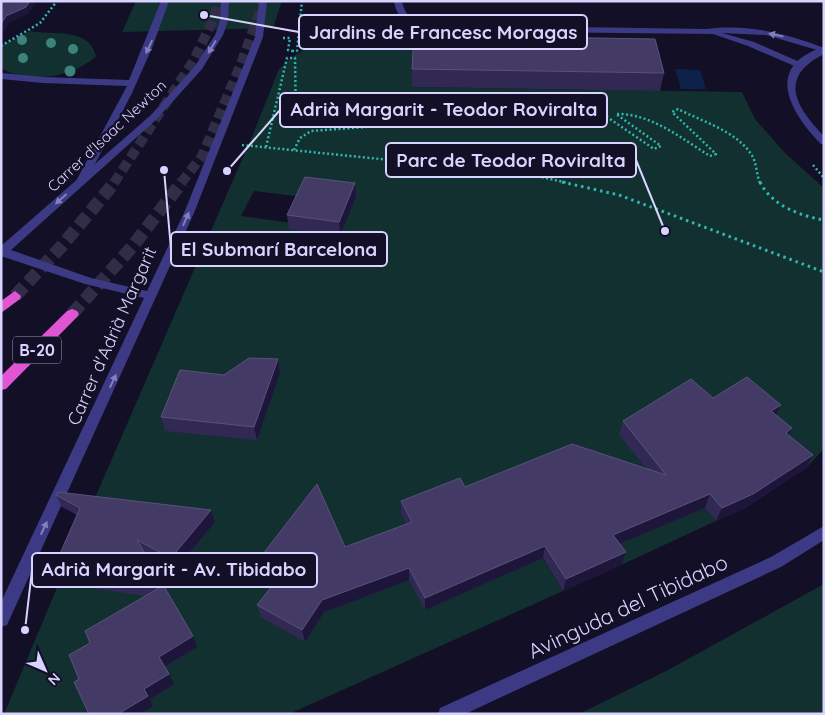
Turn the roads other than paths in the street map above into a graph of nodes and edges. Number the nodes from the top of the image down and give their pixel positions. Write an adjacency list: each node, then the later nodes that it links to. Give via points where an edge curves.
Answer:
1 (165, 1): 9 (street, one-way to 9)
2 (225, 1): 11 (street, Carrer d'Isaac Newton, one-way to 11, via 219,35 199,67 154,117)
3 (263, 1): 14 (street, Carrer d'Adrià Margarit, one-way to 3, via 189,212 259,37)
4 (398, 1): 5 (street, via 401,15 422,27)
5 (707, 32): 6 (street, one-way to 5, via 766,32 736,29); 7 (street, via 751,44)
6 (823, 50): 7 (street)
7 (799, 64): 10 (street, via 792,75 790,94 804,120)
8 (1, 76): 9 (street)
9 (132, 83): 11 (street)
10 (824, 142)
11 (82, 182): 12 (street, Carrer d'Isaac Newton, one-way to 12)
12 (2, 252): 14 (street, via 89,281)
13 (15, 296): 15 (highway)
14 (151, 296): 19 (street, Carrer d'Adrià Margarit, one-way to 14)
15 (1, 308)
16 (72, 314): 17 (highway, B-20)
17 (1, 385)
18 (824, 532): 20 (street, Avinguda del Tibidabo, via 776,562)
19 (1, 620)
20 (446, 714)

